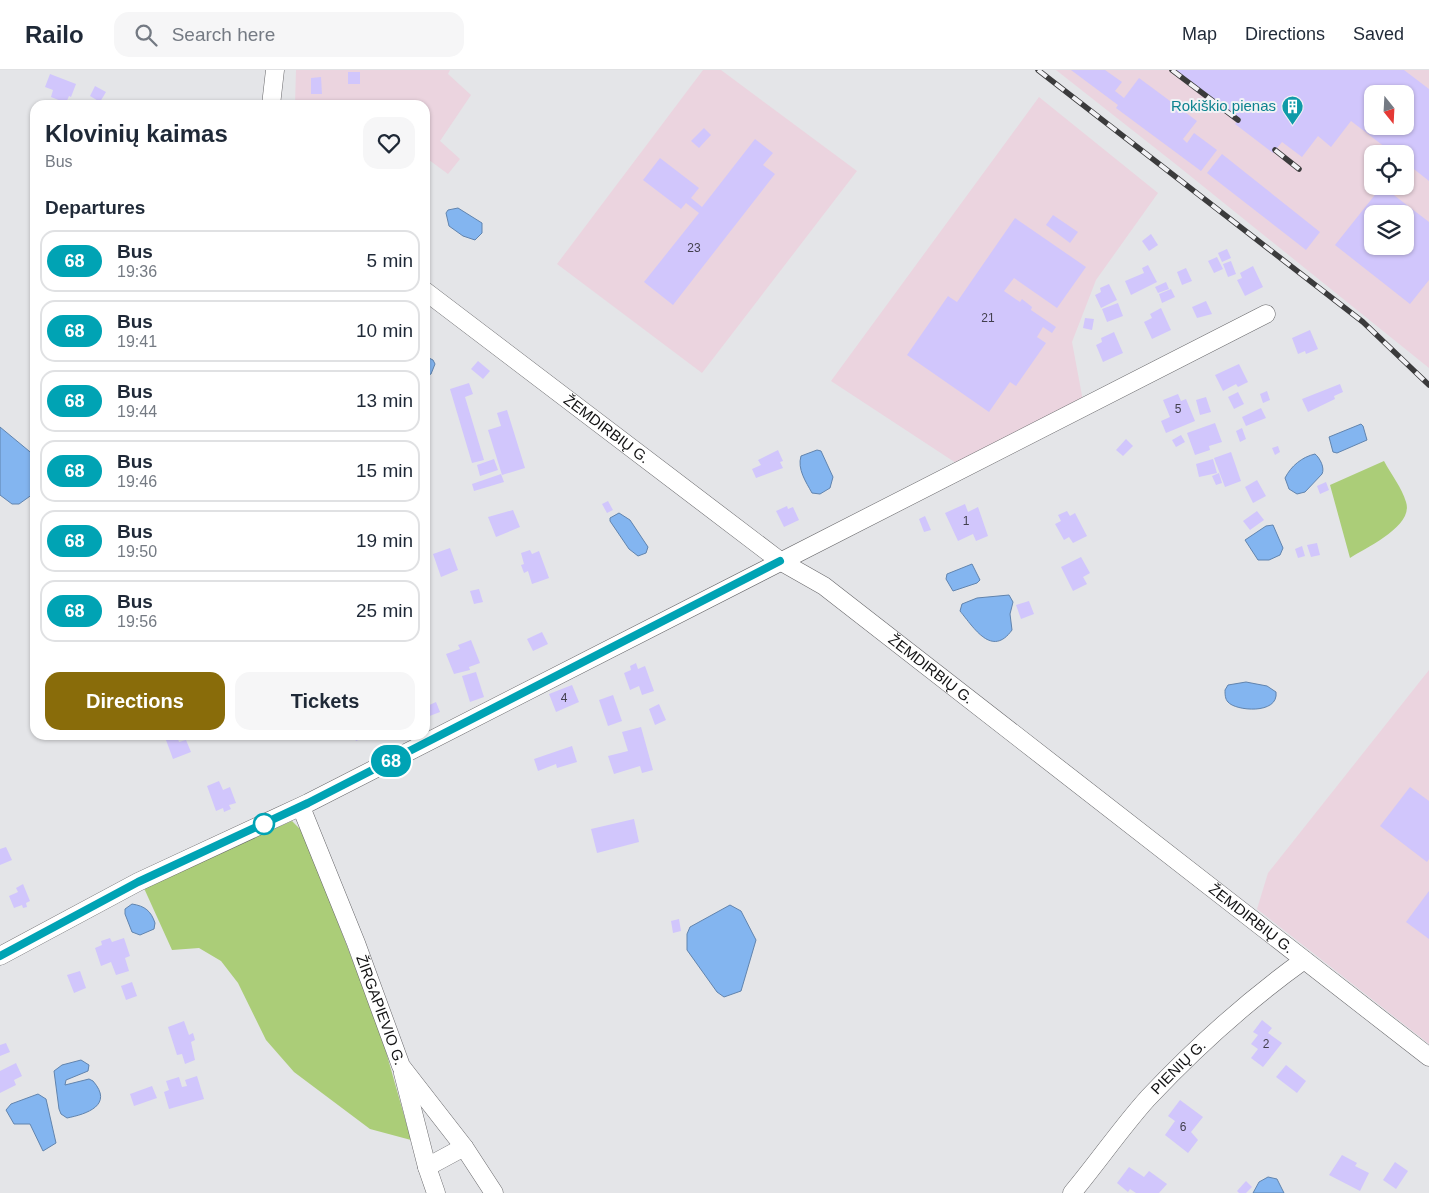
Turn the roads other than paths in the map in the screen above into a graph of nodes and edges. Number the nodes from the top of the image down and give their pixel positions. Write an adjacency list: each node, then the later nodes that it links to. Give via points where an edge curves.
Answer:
1 (275, 70): 2 (street)
2 (272, 100)
3 (430, 296): 5 (street, ŽEMDIRBIŲ G.)
4 (1266, 314): 5 (street)
5 (780, 561): 6 (street); 8 (street, ŽEMDIRBIŲ G., via 824,586)
6 (301, 807): 7 (street, via 138,882); 10 (street, ŽIRGAPIEVIO G.)
7 (0, 956)
8 (1304, 960): 9 (street, ŽEMDIRBIŲ G.); 15 (street, PIENIŲ G., via 1260,991 1210,1036 1147,1100)
9 (1429, 1057)
10 (401, 1066): 11 (street, ŽIRGAPIEVIO G.); 12 (street)
11 (464, 1147): 12 (street); 14 (street, ŽIRGAPIEVIO G.)
12 (427, 1167): 13 (street)
13 (436, 1193)
14 (494, 1193)
15 (1072, 1193)

